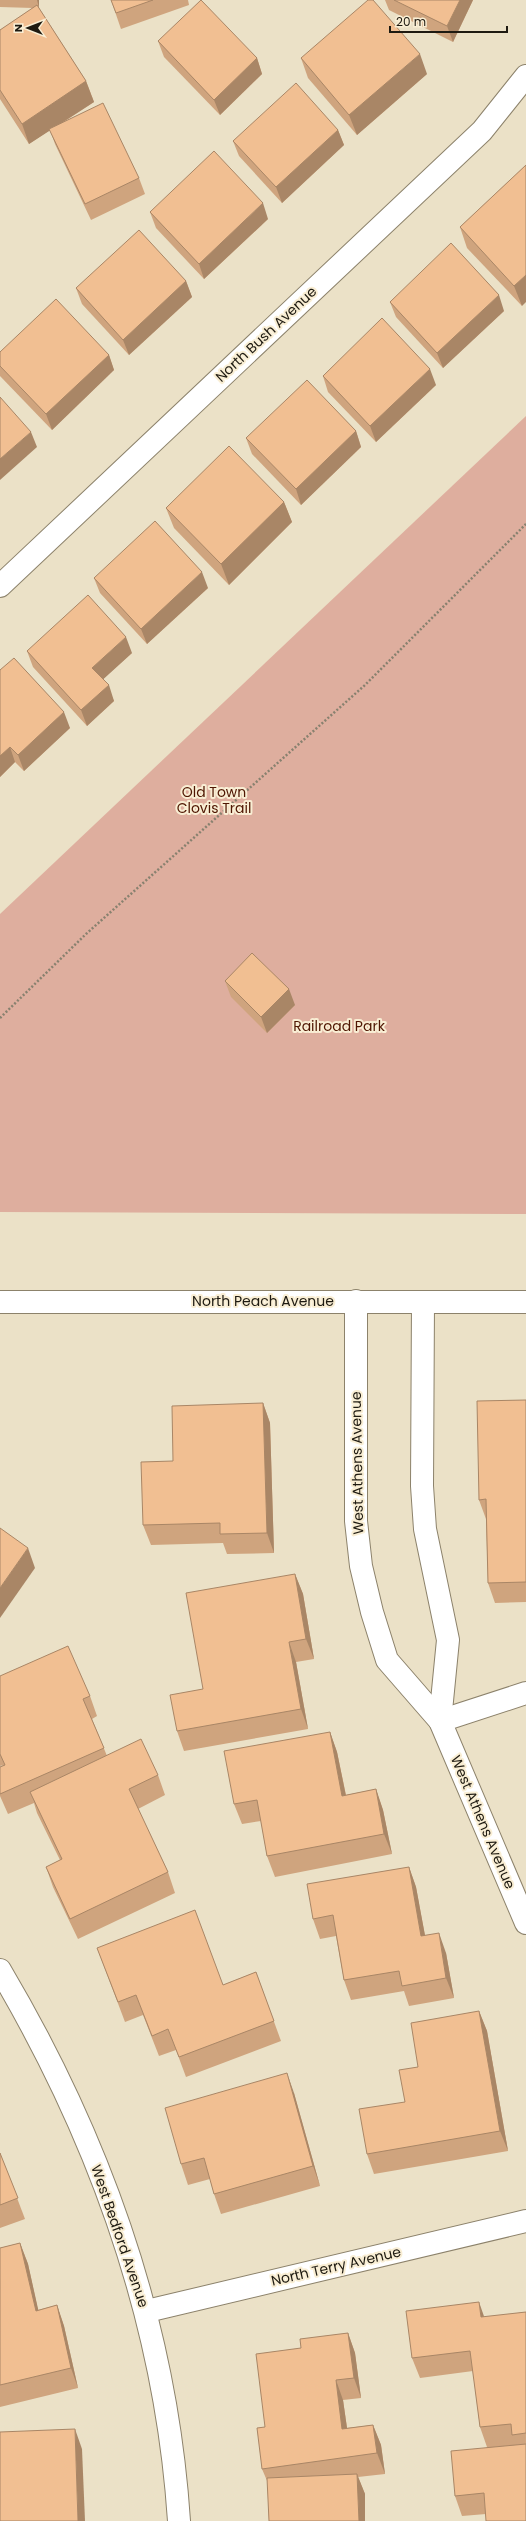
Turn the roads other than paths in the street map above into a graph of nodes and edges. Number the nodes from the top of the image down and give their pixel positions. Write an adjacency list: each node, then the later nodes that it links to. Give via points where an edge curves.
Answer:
1 (526, 76): 2 (street, North Bush Avenue, via 482,131)
2 (0, 586)
3 (356, 1301): 4 (street, North Peach Avenue); 5 (street, North Peach Avenue); 8 (street, West Athens Avenue, via 356,1521 361,1566 387,1660)
4 (0, 1302)
5 (424, 1302): 6 (street, North Peach Avenue); 8 (street, West Athens Avenue, via 422,1486 425,1529 448,1640)
6 (526, 1302)
7 (526, 1693): 8 (street)
8 (440, 1721): 9 (street, West Athens Avenue)
9 (526, 1923)
10 (0, 1970): 12 (street, West Bedford Avenue, via 27,2015 72,2106 114,2208)
11 (526, 2221): 12 (street, North Terry Avenue)
12 (147, 2310): 13 (street, West Bedford Avenue, via 166,2402)
13 (179, 2521)

